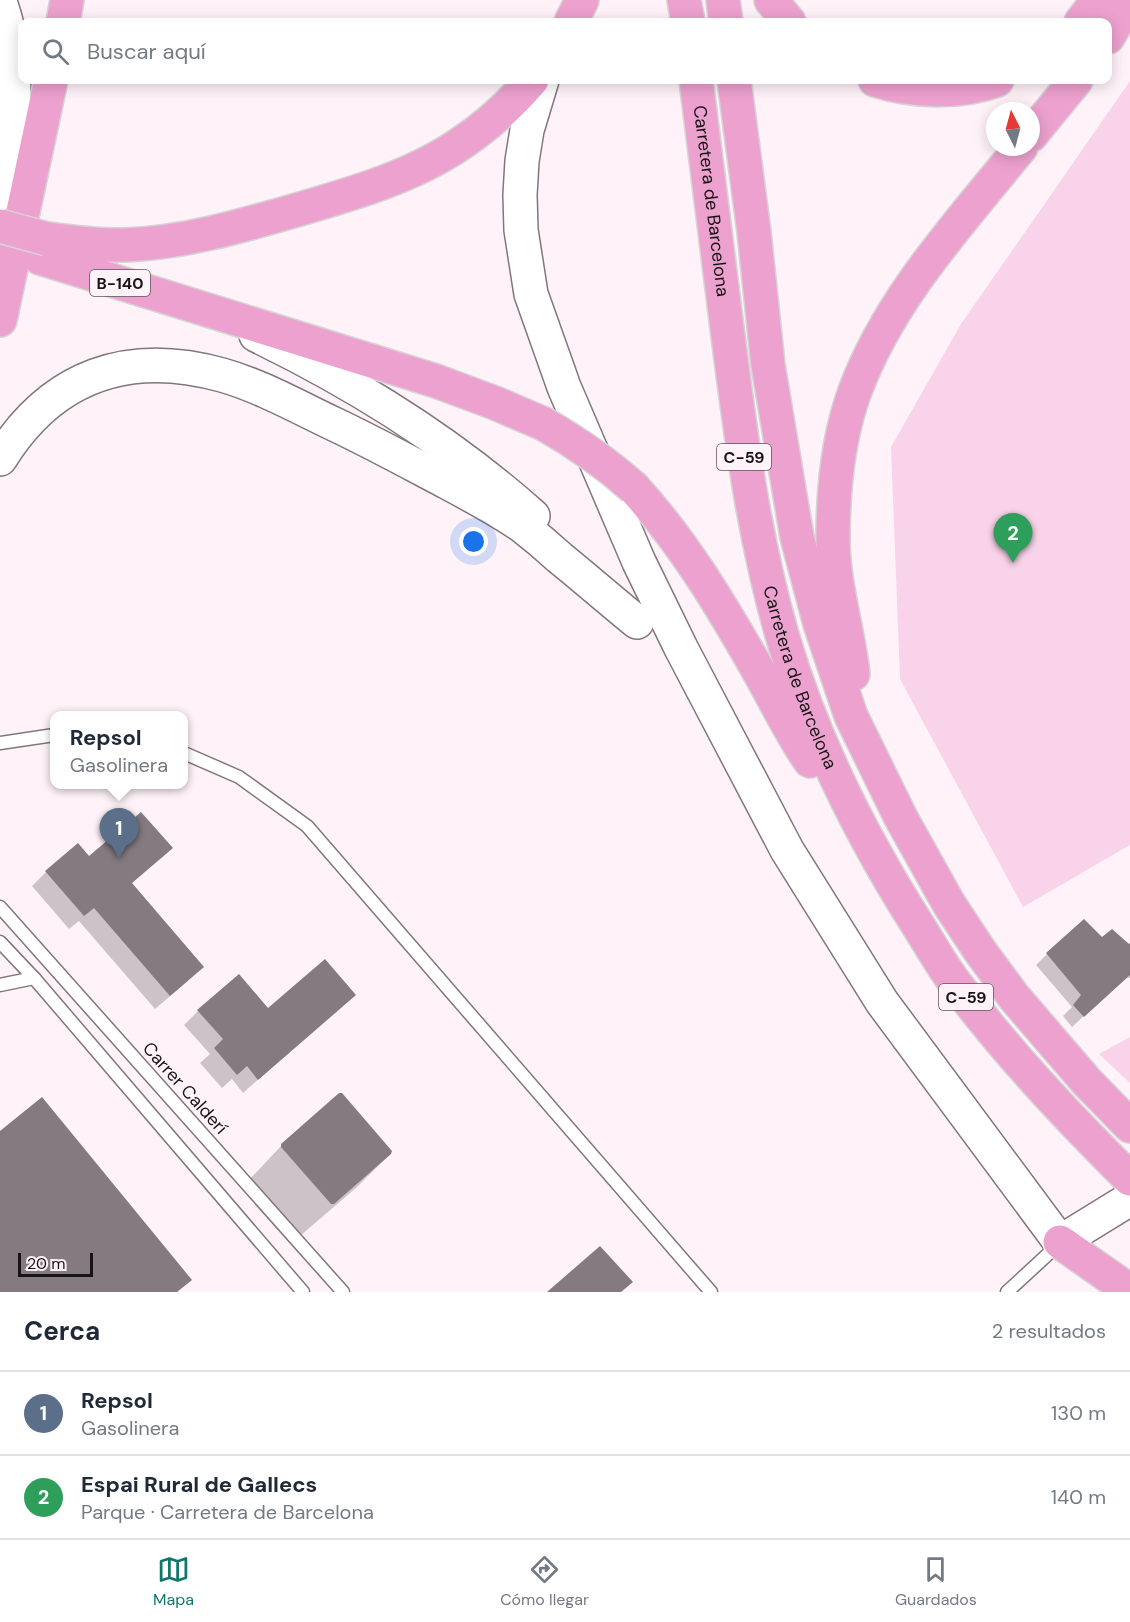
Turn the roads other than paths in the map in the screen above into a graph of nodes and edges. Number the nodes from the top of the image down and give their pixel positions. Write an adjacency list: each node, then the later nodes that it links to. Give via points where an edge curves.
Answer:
1 (67, 0): 9 (highway)
2 (582, 0): 10 (highway)
3 (684, 0): 11 (highway)
4 (723, 0): 12 (highway)
5 (771, 0): 13 (highway)
6 (1098, 0): 14 (highway)
7 (1130, 0): 15 (highway)
8 (0, 2): 26 (street, via 15,74)
9 (64, 18)
10 (573, 18)
11 (687, 18)
12 (725, 18)
13 (786, 18)
14 (1084, 18)
15 (1112, 29)
16 (50, 84): 31 (highway)
17 (528, 84): 29 (highway, via 457,146 393,177 321,203 203,235 160,242)
18 (541, 84): 38 (street, via 527,130 520,195 531,294 564,387 639,562)
19 (697, 84): 39 (highway, Carretera de Barcelona / C-59, via 743,450 759,544 796,679)
20 (735, 84): 34 (highway, Carretera de Barcelona / C-59, via 768,365 797,537 820,624)
21 (888, 84): 22 (highway, via 929,90)
22 (978, 84)
23 (1073, 84): 24 (highway)
24 (1040, 124)
25 (1014, 156): 34 (highway, via 918,274 891,316 869,357 844,430 836,476 833,540)
26 (0, 195)
27 (0, 226): 29 (highway, bridge)
28 (0, 245): 29 (highway, B-140)
29 (43, 248): 30 (highway, B-140)
30 (200, 308): 33 (street, via 345,380 450,447 556,536); 39 (highway, bridge, via 495,403 544,424 599,458 634,488 689,555 805,753)
31 (0, 321)
32 (0, 459): 33 (street, via 32,415 74,384 100,373 161,365 223,376 256,387 370,441 522,526)
33 (637, 622): 38 (street)
34 (858, 733): 44 (highway, Carretera de Barcelona / C-59, via 933,876 980,951 1014,997)
35 (50, 736): 36 (lane)
36 (0, 743)
37 (188, 755): 51 (lane, via 239,777 307,826)
38 (743, 768): 47 (street, via 787,850 882,1002)
39 (856, 818): 45 (highway, Carretera de Barcelona / C-59, via 886,876 953,981 1049,1098)
40 (0, 907): 50 (lane, Carrer Calderí)
41 (0, 942): 42 (lane)
42 (34, 978): 43 (lane); 49 (lane)
43 (0, 985)
44 (1130, 1126)
45 (1130, 1179)
46 (1130, 1200): 47 (street)
47 (1060, 1242): 48 (highway); 52 (lane)
48 (1130, 1291)
49 (303, 1292)
50 (343, 1292)
51 (711, 1292)
52 (1007, 1292)

